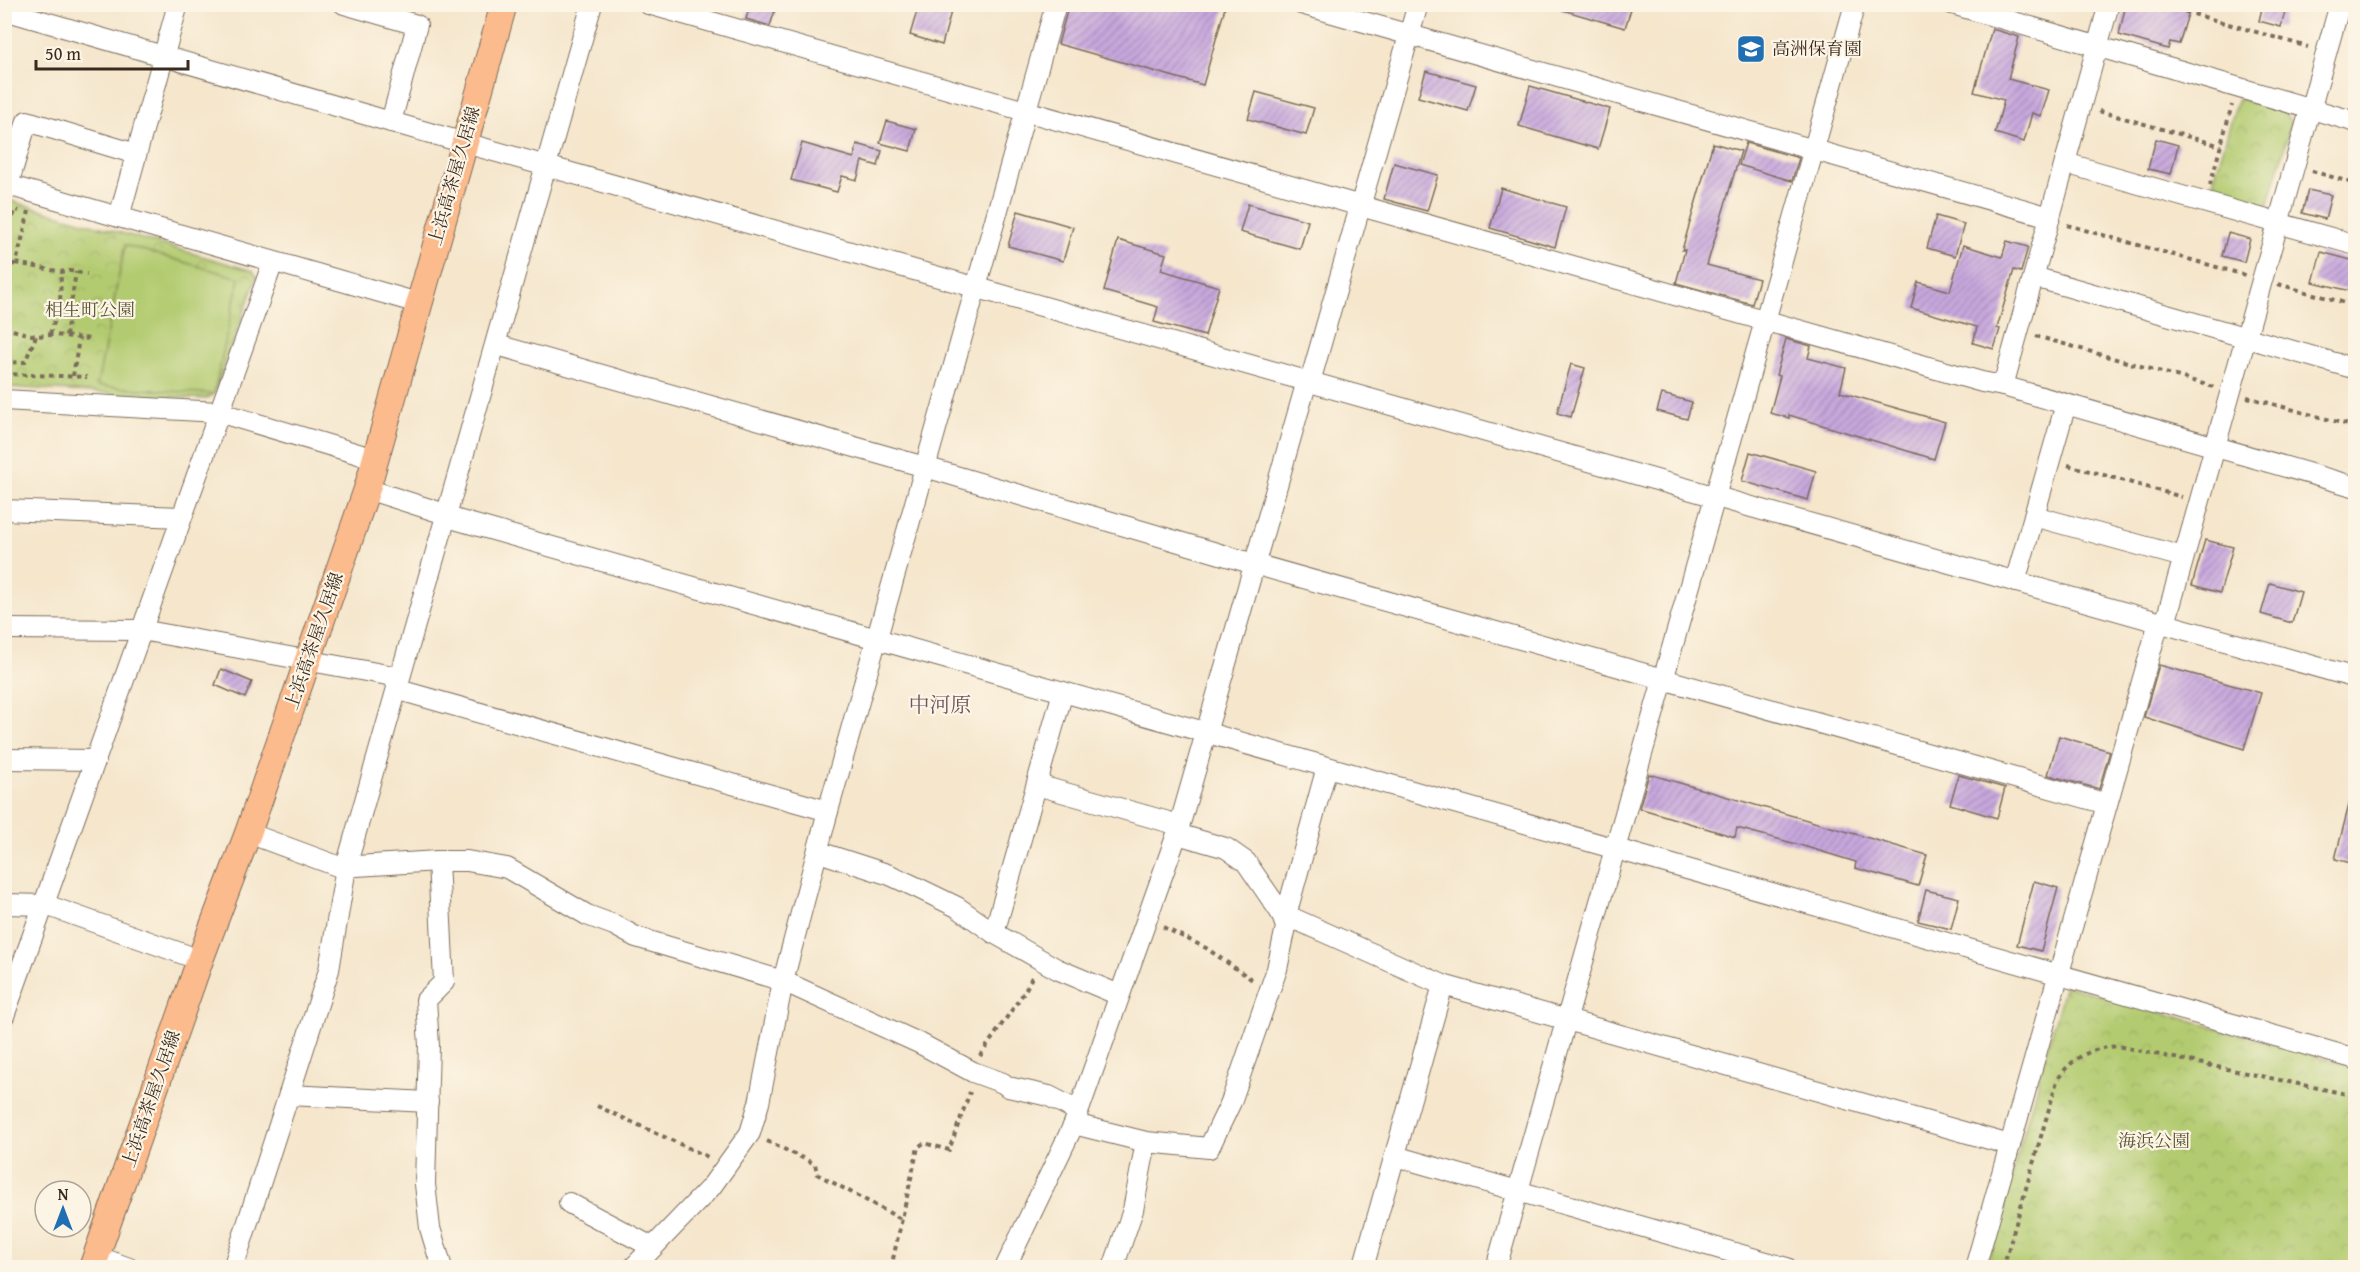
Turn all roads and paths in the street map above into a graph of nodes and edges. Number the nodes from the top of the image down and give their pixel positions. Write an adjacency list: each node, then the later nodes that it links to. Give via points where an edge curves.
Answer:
1 (178, 4): 18 (street)
2 (344, 4): 24 (street, via 417,25)
3 (504, 4): 25 (main road, 上浜高茶屋久居線)
4 (592, 4): 30 (street)
5 (648, 4): 22 (street)
6 (1056, 4): 22 (street)
7 (1301, 4): 15 (street)
8 (1418, 4): 15 (street)
9 (1855, 4): 27 (street)
10 (1953, 4): 16 (street)
11 (2109, 4): 16 (street)
12 (2159, 4): 17 (path)
13 (2340, 4): 17 (street)
14 (4, 10): 18 (street)
15 (1409, 36): 27 (street); 36 (street)
16 (2097, 46): 19 (street); 20 (street)
17 (2326, 52): 21 (street)
18 (164, 56): 24 (street); 28 (street)
19 (2237, 87): 21 (street); 26 (path)
20 (2081, 106): 26 (path); 29 (street)
21 (2310, 109): 23 (street); 31 (street)
22 (1027, 111): 36 (street); 51 (street)
23 (2355, 122)
24 (391, 123): 25 (street)
25 (464, 142): 30 (street); 52 (main road, 上浜高茶屋久居線)
26 (2221, 146): 35 (path)
27 (1814, 150): 39 (street); 54 (street)
28 (136, 154): 32 (street, via 27,121); 38 (street)
29 (2065, 163): 35 (street); 39 (street)
30 (547, 166): 51 (street); 63 (street)
31 (2294, 166): 33 (path); 41 (street)
32 (6, 184): 34 (street)
33 (2355, 184)
34 (35, 193): 37 (path); 38 (street)
35 (2205, 202): 41 (street)
36 (1360, 206): 54 (street); 69 (street)
37 (28, 213): 40 (path, via 16,210); 44 (path)
38 (119, 217): 43 (street)
39 (2050, 218): 49 (street); 50 (path)
40 (4, 220)
41 (2278, 223): 42 (street); 50 (street)
42 (2355, 245)
43 (273, 262): 52 (street); 74 (street)
44 (16, 263): 45 (path); 46 (path)
45 (4, 269)
46 (76, 272): 48 (path); 59 (path)
47 (61, 274): 57 (path, via 60,305)
48 (87, 274)
49 (2034, 277): 56 (street); 60 (street)
50 (2262, 279): 53 (path); 60 (street)
51 (977, 288): 69 (street); 79 (street)
52 (418, 303): 77 (main road, 上浜高茶屋久居線)
53 (2355, 306)
54 (1765, 320): 70 (street); 82 (street)
55 (4, 328): 58 (path)
56 (2018, 331): 70 (street); 71 (path)
57 (50, 335): 58 (path); 59 (path)
58 (36, 336): 64 (path, via 25,362)
59 (66, 336): 61 (path)
60 (2245, 337): 65 (street); 71 (street)
61 (79, 338): 62 (path); 67 (path)
62 (90, 339)
63 (497, 345): 79 (street); 87 (street)
64 (4, 363)
65 (2355, 369)
66 (4, 374): 67 (path)
67 (73, 376): 68 (path)
68 (87, 377)
69 (1309, 382): 82 (street); 89 (street)
70 (2003, 386): 73 (street)
71 (2230, 392): 75 (path); 76 (street)
72 (4, 400): 74 (street)
73 (2066, 404): 76 (street); 78 (street)
74 (218, 412): 77 (street); 86 (street)
75 (2355, 427)
76 (2214, 446): 80 (street); 83 (street)
77 (375, 459): 81 (main road, 上浜高茶屋久居線)
78 (2050, 460): 83 (path); 85 (street)
79 (925, 467): 89 (street); 94 (street)
80 (2355, 487)
81 (367, 489): 87 (street); 95 (main road, 上浜高茶屋久居線)
82 (1715, 497): 90 (street); 97 (street)
83 (2199, 502): 88 (street)
84 (4, 510): 86 (street)
85 (2034, 516): 88 (street); 90 (street)
86 (181, 517): 93 (street)
87 (447, 517): 94 (street); 98 (street)
88 (2183, 558): 91 (street)
89 (1254, 564): 97 (street); 100 (street)
90 (2015, 582): 91 (street)
91 (2162, 623): 96 (street); 105 (street)
92 (4, 629): 93 (street)
93 (141, 630): 95 (street); 102 (street)
94 (877, 640): 99 (street); 106 (street)
95 (308, 660): 98 (street, via 393,676); 108 (main road, 上浜高茶屋久居線)
96 (2355, 678)
97 (1664, 679): 105 (street); 110 (street)
98 (399, 690): 106 (street); 112 (street)
99 (1063, 692): 100 (street); 104 (street)
100 (1206, 733): 103 (street); 107 (street)
101 (4, 759): 102 (street)
102 (96, 760): 114 (street)
103 (1327, 767): 110 (street); 115 (street)
104 (1037, 785): 107 (street); 117 (street)
105 (2107, 804): 120 (street)
106 (828, 812): 109 (street)
107 (1178, 829): 115 (street, via 1226,848 1246,862); 116 (street)
108 (248, 832): 112 (street); 118 (main road, 上浜高茶屋久居線)
109 (819, 848): 117 (street, via 822,853 890,875 947,902); 121 (street)
110 (1615, 849): 120 (street); 126 (street)
111 (438, 861): 112 (street); 121 (street, via 507,868 587,915 636,937); 131 (street, via 444,982 426,1000)
112 (346, 867): 129 (street, via 329,970)
113 (4, 904): 114 (street)
114 (46, 905): 118 (street); 125 (street)
115 (1283, 914): 122 (street); 123 (street, via 1284,944)
116 (1146, 919): 123 (path, via 1206,948); 124 (street)
117 (994, 933): 119 (street)
118 (200, 960): 143 (main road, 上浜高茶屋久居線)
119 (1041, 960): 124 (street); 128 (path)
120 (2058, 974): 127 (street); 136 (street)
121 (783, 981): 128 (street); 134 (street)
122 (1443, 985): 126 (street); 137 (street)
123 (1271, 990): 135 (street, via 1231,1102 1209,1148)
124 (1119, 995): 133 (street)
125 (4, 1016)
126 (1566, 1020): 136 (street); 139 (street)
127 (2355, 1059)
128 (973, 1072): 133 (street, via 1008,1087 1049,1096); 141 (path, via 974,1082 949,1150 924,1143 918,1147)
129 (289, 1095): 131 (street); 145 (street)
130 (2355, 1096): 155 (path, via 2117,1046 2081,1056 2056,1081)
131 (428, 1102): 146 (street, via 425,1184 429,1228)
132 (597, 1106): 138 (path)
133 (1076, 1118): 135 (street); 149 (street)
134 (750, 1133): 138 (street); 141 (path, via 815,1164 817,1174)
135 (1146, 1142): 150 (street, via 1133,1210)
136 (2010, 1145): 154 (street)
137 (1395, 1156): 139 (street); 151 (street)
138 (728, 1166): 142 (street)
139 (1517, 1191): 152 (street); 153 (street)
140 (569, 1203): 142 (street)
141 (901, 1219): 148 (path)
142 (652, 1248): 147 (street)
143 (94, 1262): 144 (street)
144 (129, 1268)
145 (233, 1268)
146 (442, 1268)
147 (633, 1268)
148 (891, 1268)
149 (1005, 1268)
150 (1113, 1268)
151 (1363, 1268)
152 (1496, 1268)
153 (1787, 1268)
154 (1975, 1268)
155 (2003, 1268)

